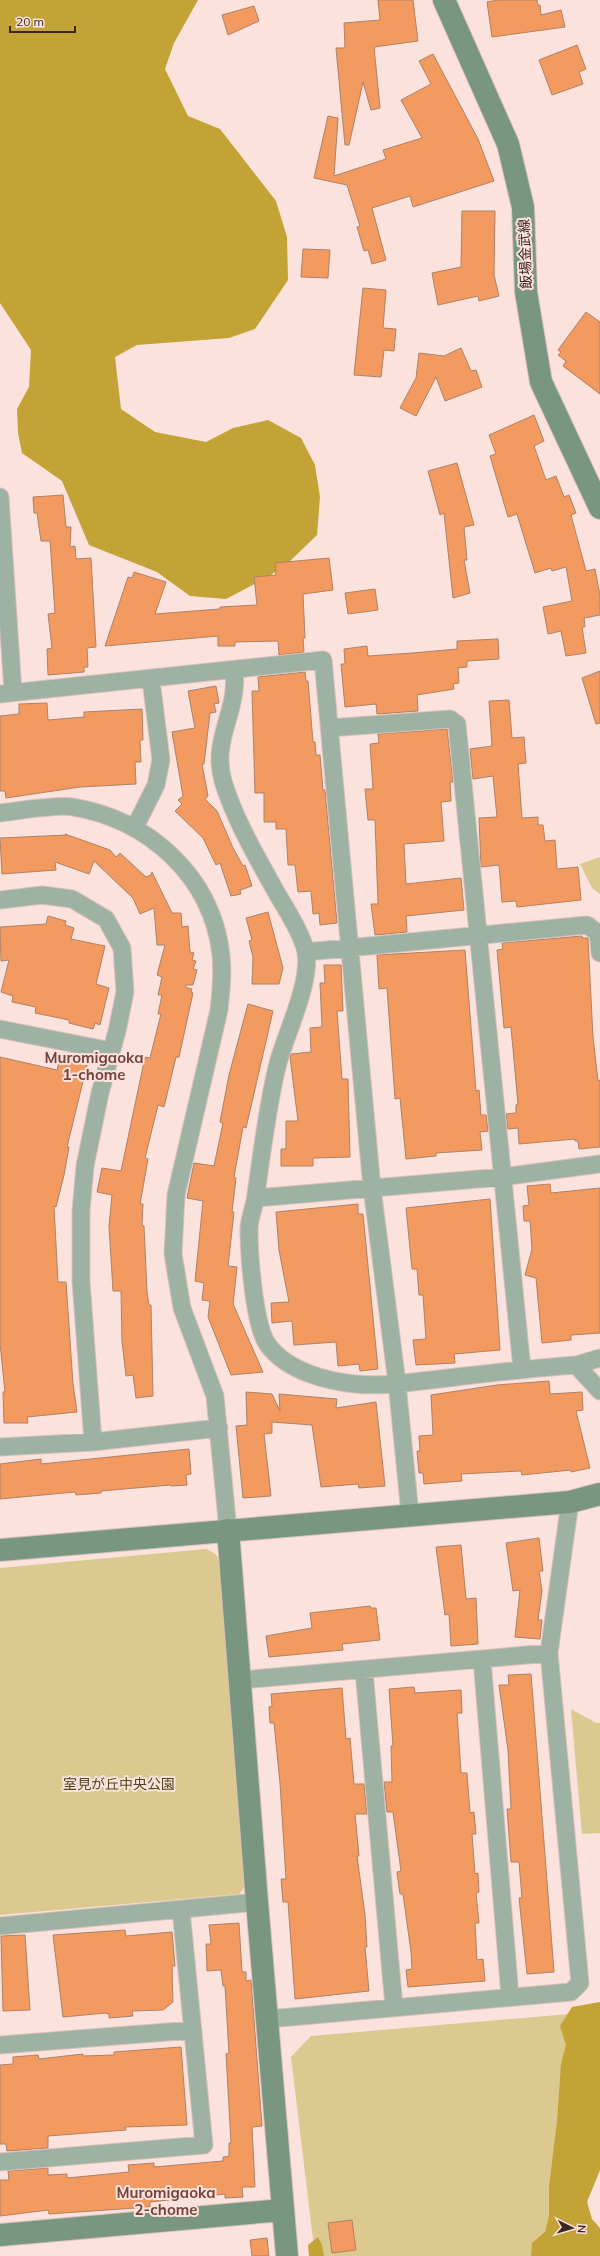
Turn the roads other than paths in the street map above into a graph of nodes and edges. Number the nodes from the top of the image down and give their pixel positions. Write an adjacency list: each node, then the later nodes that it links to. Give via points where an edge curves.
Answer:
1 (444, 0): 3 (street, 飯場金武線, via 509,151 523,207 526,292 541,382)
2 (0, 497): 6 (street)
3 (600, 508)
4 (234, 671): 5 (street); 7 (street, via 323,660); 13 (street, via 236,687 221,738 218,759 223,780 230,800)
5 (151, 680): 6 (street); 9 (street, via 161,760 156,785)
6 (7, 693)
7 (329, 728): 11 (street, via 450,719 457,724); 12 (street)
8 (0, 813): 9 (street, via 71,806 104,814)
9 (135, 827): 26 (street, via 169,851 192,880 206,904 221,955 222,983 219,1010 176,1195 173,1239 176,1280 182,1308 214,1396)
10 (0, 900): 16 (street, via 42,895 72,899 106,919 122,948 125,992)
11 (477, 934): 12 (street); 14 (street, via 587,925 598,933); 18 (street)
12 (351, 948): 13 (street); 19 (street)
13 (306, 952): 20 (street, via 304,985 277,1067 262,1146)
14 (600, 953)
15 (0, 1029): 16 (street)
16 (111, 1051): 27 (street, via 85,1166 81,1211 81,1281)
17 (600, 1164): 18 (street)
18 (502, 1177): 19 (street); 23 (street)
19 (372, 1188): 20 (street); 24 (street)
20 (256, 1198): 24 (street, via 249,1227 259,1327 268,1345 284,1360 326,1380 358,1384)
21 (600, 1358): 22 (street)
22 (576, 1365): 23 (street); 25 (street)
23 (522, 1369): 24 (street)
24 (397, 1383): 31 (street)
25 (600, 1391)
26 (219, 1428): 27 (street); 32 (street)
27 (93, 1442): 28 (street)
28 (0, 1447)
29 (600, 1494): 30 (street)
30 (570, 1502): 31 (street); 34 (street)
31 (410, 1514): 32 (street)
32 (228, 1530): 33 (street); 37 (street)
33 (0, 1550)
34 (550, 1653): 35 (street); 41 (street, via 580,1983 571,1992)
35 (482, 1660): 36 (street); 41 (street)
36 (364, 1670): 37 (street); 42 (street)
37 (241, 1680): 38 (street)
38 (257, 1902): 39 (street); 43 (street)
39 (181, 1910): 40 (street); 44 (street)
40 (0, 1926)
41 (510, 1996): 42 (street)
42 (394, 2007): 43 (street)
43 (268, 2019): 47 (street)
44 (193, 2030): 45 (street); 46 (street, via 204,2145)
45 (0, 2045)
46 (0, 2162)
47 (283, 2210): 48 (street); 49 (street)
48 (0, 2235)
49 (287, 2256)

